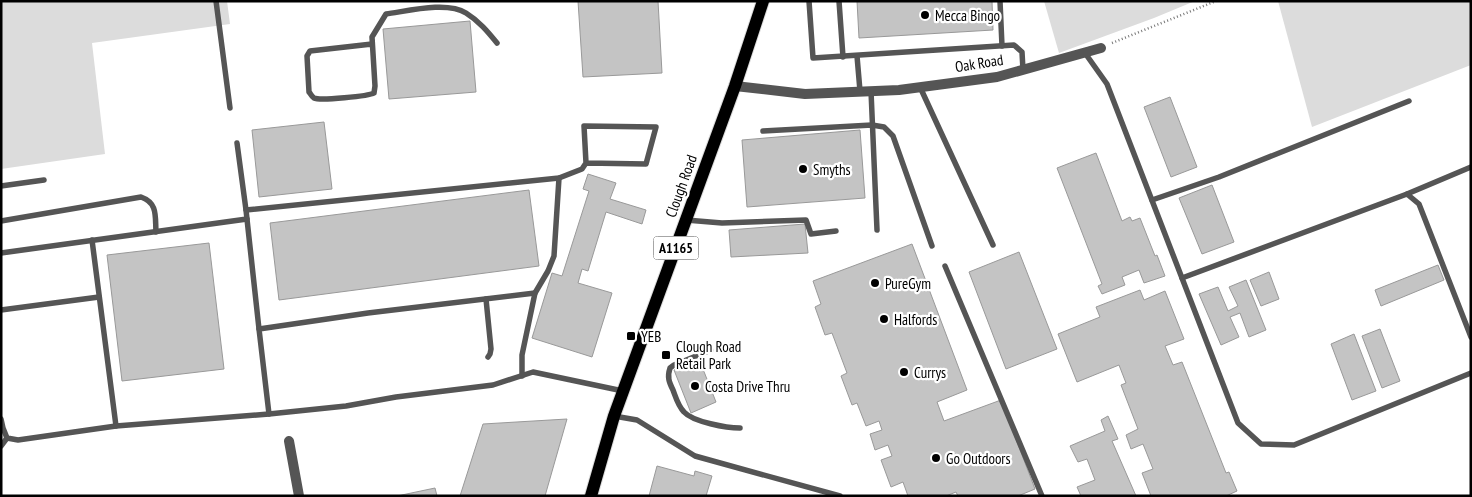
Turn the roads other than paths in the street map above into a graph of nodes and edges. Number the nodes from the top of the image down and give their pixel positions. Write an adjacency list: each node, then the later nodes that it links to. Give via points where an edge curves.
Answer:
1 (216, 1): 20 (lane)
2 (763, 1): 15 (main road, Clough Road / A1165)
3 (809, 1): 13 (lane, via 813,58)
4 (839, 1): 13 (lane)
5 (1000, 1): 9 (lane)
6 (439, 4): 7 (lane, via 386,14 372,37); 8 (lane, via 465,12)
7 (372, 44): 7 (lane, via 310,51 307,56 312,96 318,99 343,98 374,93)
8 (497, 44)
9 (1002, 46): 12 (lane); 14 (lane, via 1014,45 1022,52)
10 (1101, 48): 11 (street, Oak Road)
11 (1085, 52): 14 (street, Oak Road); 30 (lane, via 1107,84)
12 (857, 56): 13 (lane); 18 (lane)
13 (843, 57)
14 (1023, 70): 16 (street, Oak Road, via 997,78)
15 (736, 86): 18 (street, Oak Road, via 805,94); 33 (main road, Clough Road / A1165)
16 (920, 87): 17 (street, Oak Road); 39 (lane)
17 (871, 91): 18 (street, Oak Road); 21 (lane)
18 (860, 92)
19 (1409, 101): 30 (lane)
20 (230, 108)
21 (872, 126): 22 (lane); 35 (lane); 40 (lane, via 884,127 893,136)
22 (763, 132)
23 (237, 144): 31 (lane)
24 (586, 163): 24 (lane, via 584,126 656,127 646,164); 26 (lane, via 582,169)
25 (1471, 167): 29 (lane)
26 (559, 178): 31 (lane); 44 (lane, via 554,256)
27 (44, 180): 28 (lane)
28 (1, 186)
29 (1407, 194): 43 (lane); 49 (lane, via 1419,204)
30 (1152, 200): 43 (lane)
31 (246, 210): 32 (lane)
32 (247, 219): 37 (lane); 48 (lane)
33 (686, 220): 36 (lane, via 722,223 806,220 811,234); 54 (main road, Clough Road / A1165)
34 (1, 221): 37 (lane, via 141,197 153,204)
35 (877, 230)
36 (836, 231)
37 (156, 232): 38 (lane)
38 (92, 240): 41 (lane); 45 (lane)
39 (993, 244)
40 (932, 246)
41 (1, 253)
42 (945, 266): 66 (lane)
43 (1182, 278): 52 (lane, via 1238,423 1261,444 1294,446)
44 (535, 293): 46 (lane); 53 (lane, via 522,355)
45 (99, 297): 47 (lane); 58 (lane)
46 (486, 299): 48 (lane); 51 (lane, via 491,349)
47 (1, 310)
48 (259, 329): 55 (lane)
49 (1471, 337)
50 (711, 350): 59 (lane, via 674,364 668,379 685,414 693,419)
51 (488, 357)
52 (1471, 373)
53 (522, 376): 54 (lane, via 533,372); 55 (lane, via 493,385)
54 (623, 391): 56 (main road, Clough Road / A1165)
55 (268, 414): 58 (lane)
56 (614, 416): 64 (main road, Clough Road / A1165); 65 (lane, via 637,420 695,456)
57 (1, 419): 60 (lane)
58 (116, 426): 60 (lane, via 18,440)
59 (740, 428)
60 (6, 438): 62 (lane)
61 (289, 441): 63 (street)
62 (1, 446)
63 (298, 496)
64 (590, 496)
65 (840, 496)
66 (1042, 496)

